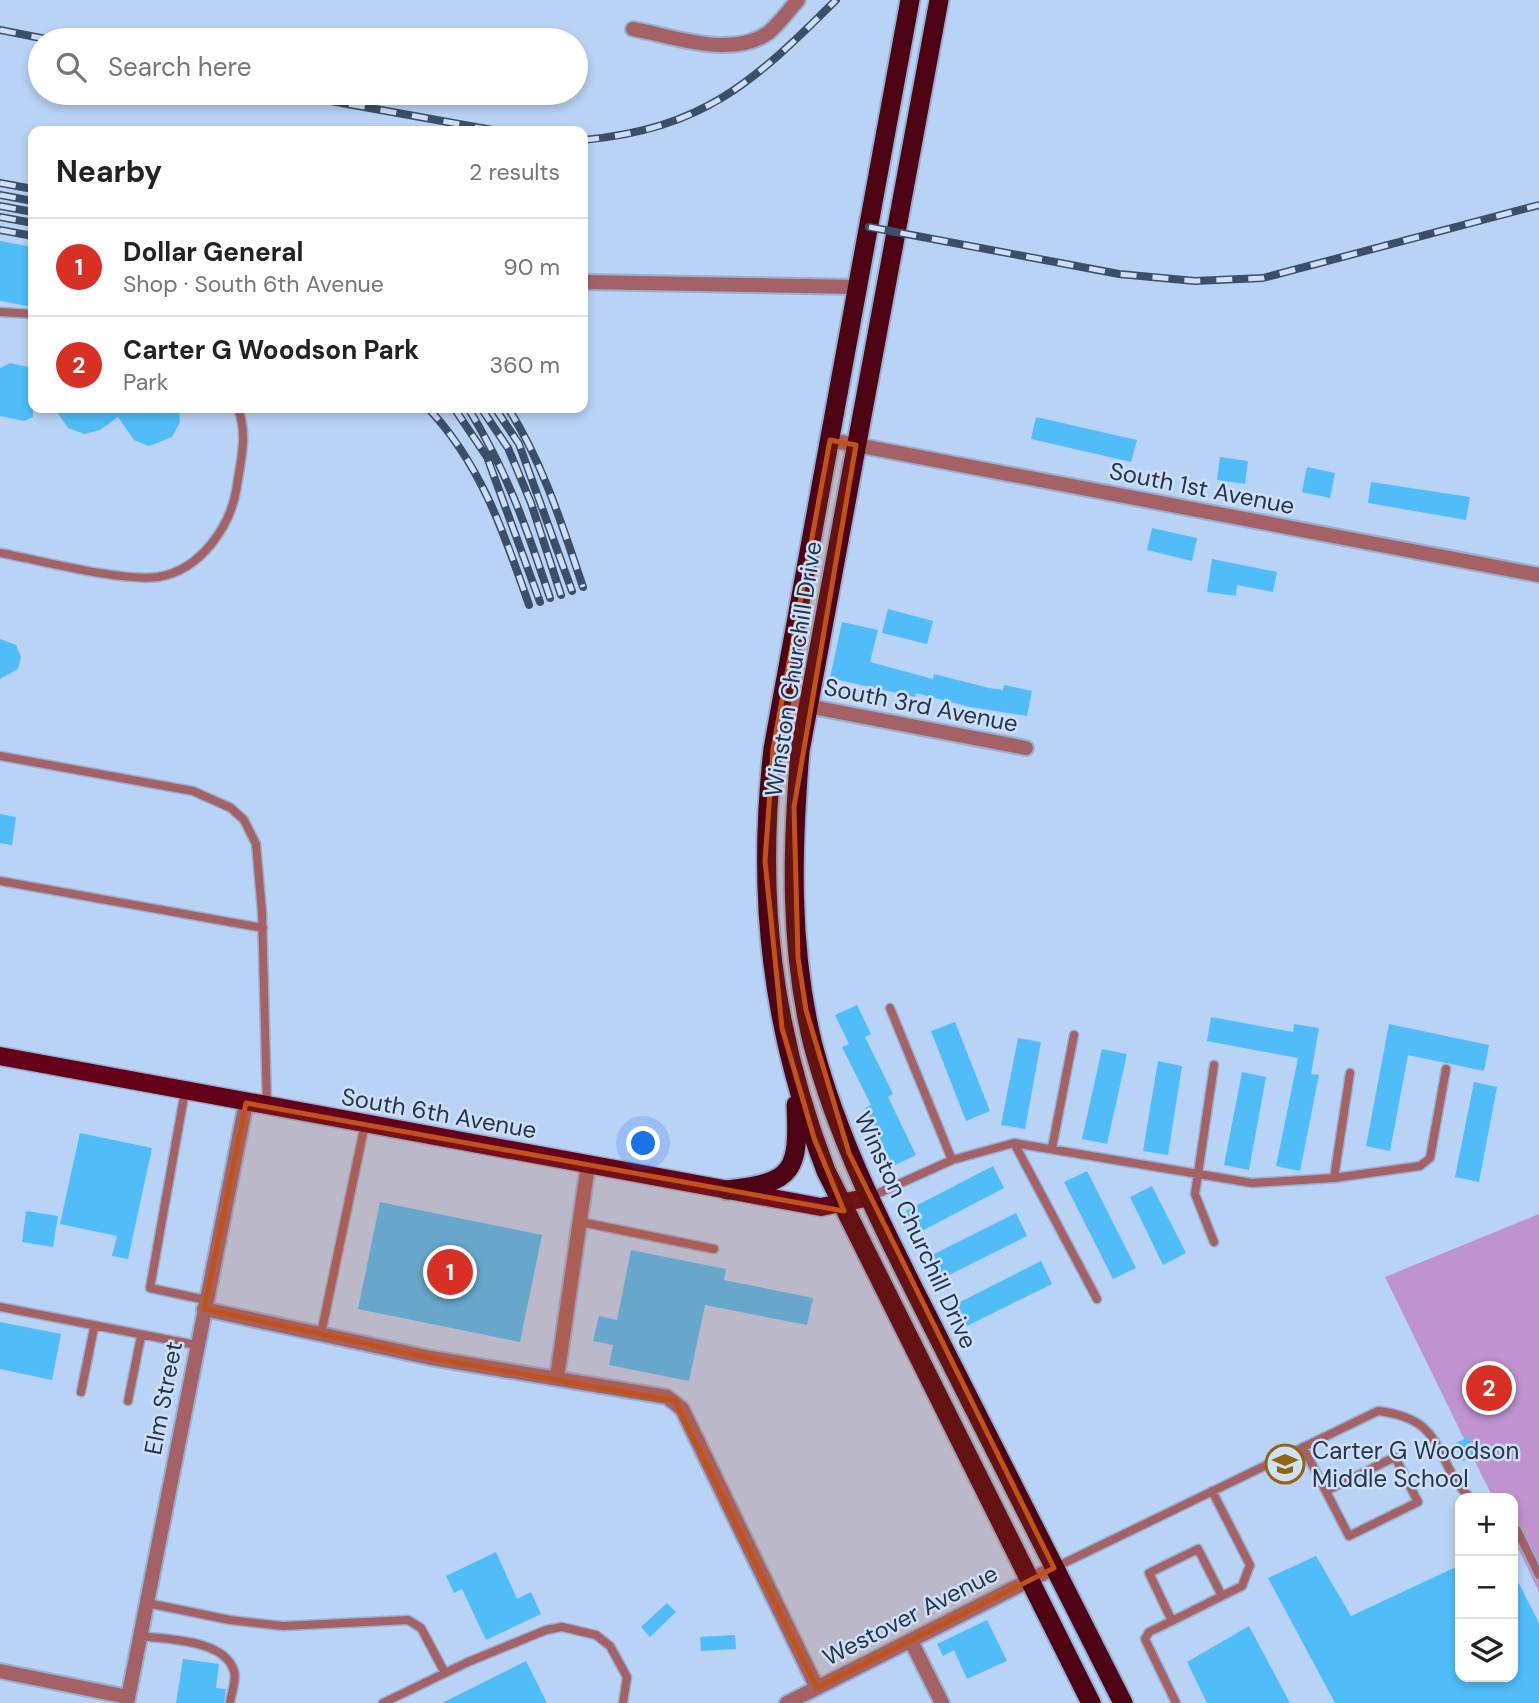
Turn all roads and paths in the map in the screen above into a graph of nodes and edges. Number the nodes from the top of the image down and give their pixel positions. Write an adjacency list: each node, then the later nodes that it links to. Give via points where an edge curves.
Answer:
1 (797, 0): 4 (street, via 770,31 741,45)
2 (910, 0): 6 (highway, Winston Churchill Drive)
3 (939, 0): 11 (highway, Winston Churchill Drive)
4 (633, 29)
5 (588, 282): 6 (street)
6 (857, 287): 10 (highway, Winston Churchill Drive)
7 (0, 312): 8 (lane)
8 (28, 314)
9 (240, 413): 12 (lane, via 245,428 234,502 215,541 182,569 157,577 109,573)
10 (830, 440): 11 (street, South 1st Avenue); 14 (highway, Winston Churchill Drive)
11 (856, 445): 13 (street, South 1st Avenue); 15 (highway, Winston Churchill Drive)
12 (0, 553)
13 (1539, 575)
14 (781, 701): 15 (street, South 3rd Avenue); 26 (highway, Winston Churchill Drive, via 766,805 766,894 772,973)
15 (808, 707): 16 (street, South 3rd Avenue); 38 (highway, Winston Churchill Drive, via 793,831 798,958 813,1044 832,1107)
16 (1026, 748)
17 (0, 756): 19 (lane, via 192,791 231,808 244,820 256,844)
18 (0, 881): 19 (lane)
19 (263, 928): 29 (lane)
20 (890, 1008): 33 (lane)
21 (1074, 1035): 32 (lane)
22 (0, 1056): 27 (main road, South 6th Avenue)
23 (1214, 1065): 35 (lane)
24 (1446, 1069): 36 (lane, via 1430,1158 1425,1164)
25 (1350, 1073): 36 (lane)
26 (795, 1083): 37 (highway, via 793,1163 776,1180 762,1186); 39 (highway, Winston Churchill Drive)
27 (185, 1091): 28 (main road, South 6th Avenue); 44 (lane, via 150,1288)
28 (246, 1103): 29 (main road, South 6th Avenue); 44 (street, Elm Street)
29 (267, 1106): 30 (main road, South 6th Avenue)
30 (365, 1124): 34 (main road, South 6th Avenue); 47 (lane)
31 (1014, 1143): 32 (lane); 33 (lane); 43 (lane)
32 (1052, 1148): 35 (lane)
33 (952, 1160): 38 (lane)
34 (588, 1165): 37 (main road, South 6th Avenue); 40 (street)
35 (1195, 1175): 36 (lane, via 1252,1183); 41 (lane, via 1198,1209)
36 (1334, 1178)
37 (727, 1190): 39 (main road, South 6th Avenue, via 821,1207)
38 (870, 1197): 39 (main road, South 6th Avenue); 58 (highway, Winston Churchill Drive)
39 (841, 1205): 60 (highway, Winston Churchill Drive)
40 (581, 1222): 42 (lane); 50 (street)
41 (1214, 1242)
42 (714, 1249)
43 (1097, 1299)
44 (205, 1304): 47 (street); 49 (street, Elm Street)
45 (0, 1307): 46 (lane)
46 (94, 1328): 48 (lane); 51 (lane)
47 (321, 1334): 50 (street, via 431,1358)
48 (141, 1336): 49 (lane); 52 (lane)
49 (197, 1345): 62 (street, Elm Street)
50 (557, 1377): 68 (street, via 667,1397 682,1409)
51 (81, 1392)
52 (128, 1401)
53 (1303, 1447): 54 (lane); 55 (lane); 56 (lane, via 1378,1411 1394,1413 1420,1423 1432,1436)
54 (1212, 1491): 58 (lane); 61 (lane, via 1250,1565 1242,1586)
55 (1326, 1491): 55 (lane, via 1349,1536 1418,1502 1395,1457)
56 (1467, 1493)
57 (1518, 1532): 59 (lane)
58 (1054, 1568): 60 (street, Westover Avenue); 76 (highway, Winston Churchill Drive)
59 (1539, 1574)
60 (1030, 1580): 65 (street, Westover Avenue); 75 (highway, Winston Churchill Drive)
61 (1222, 1597): 63 (lane); 63 (lane, via 1198,1549 1149,1573)
62 (147, 1603): 64 (street, Elm Street); 67 (lane, via 283,1626 408,1620 421,1629)
63 (1172, 1621): 77 (lane, via 1149,1632 1145,1639)
64 (141, 1636): 69 (street, Elm Street); 70 (lane, via 226,1655 235,1673)
65 (911, 1641): 68 (street, Westover Avenue); 74 (street)
66 (0, 1671): 69 (street)
67 (445, 1673): 71 (lane); 72 (lane, via 546,1630 578,1628 596,1635 620,1661 627,1677)
68 (817, 1688): 73 (street, Westover Avenue)
69 (128, 1700)
70 (230, 1703)
71 (383, 1703)
72 (623, 1703)
73 (787, 1703)
74 (942, 1703)
75 (1091, 1703)
76 (1123, 1703)
77 (1176, 1703)

